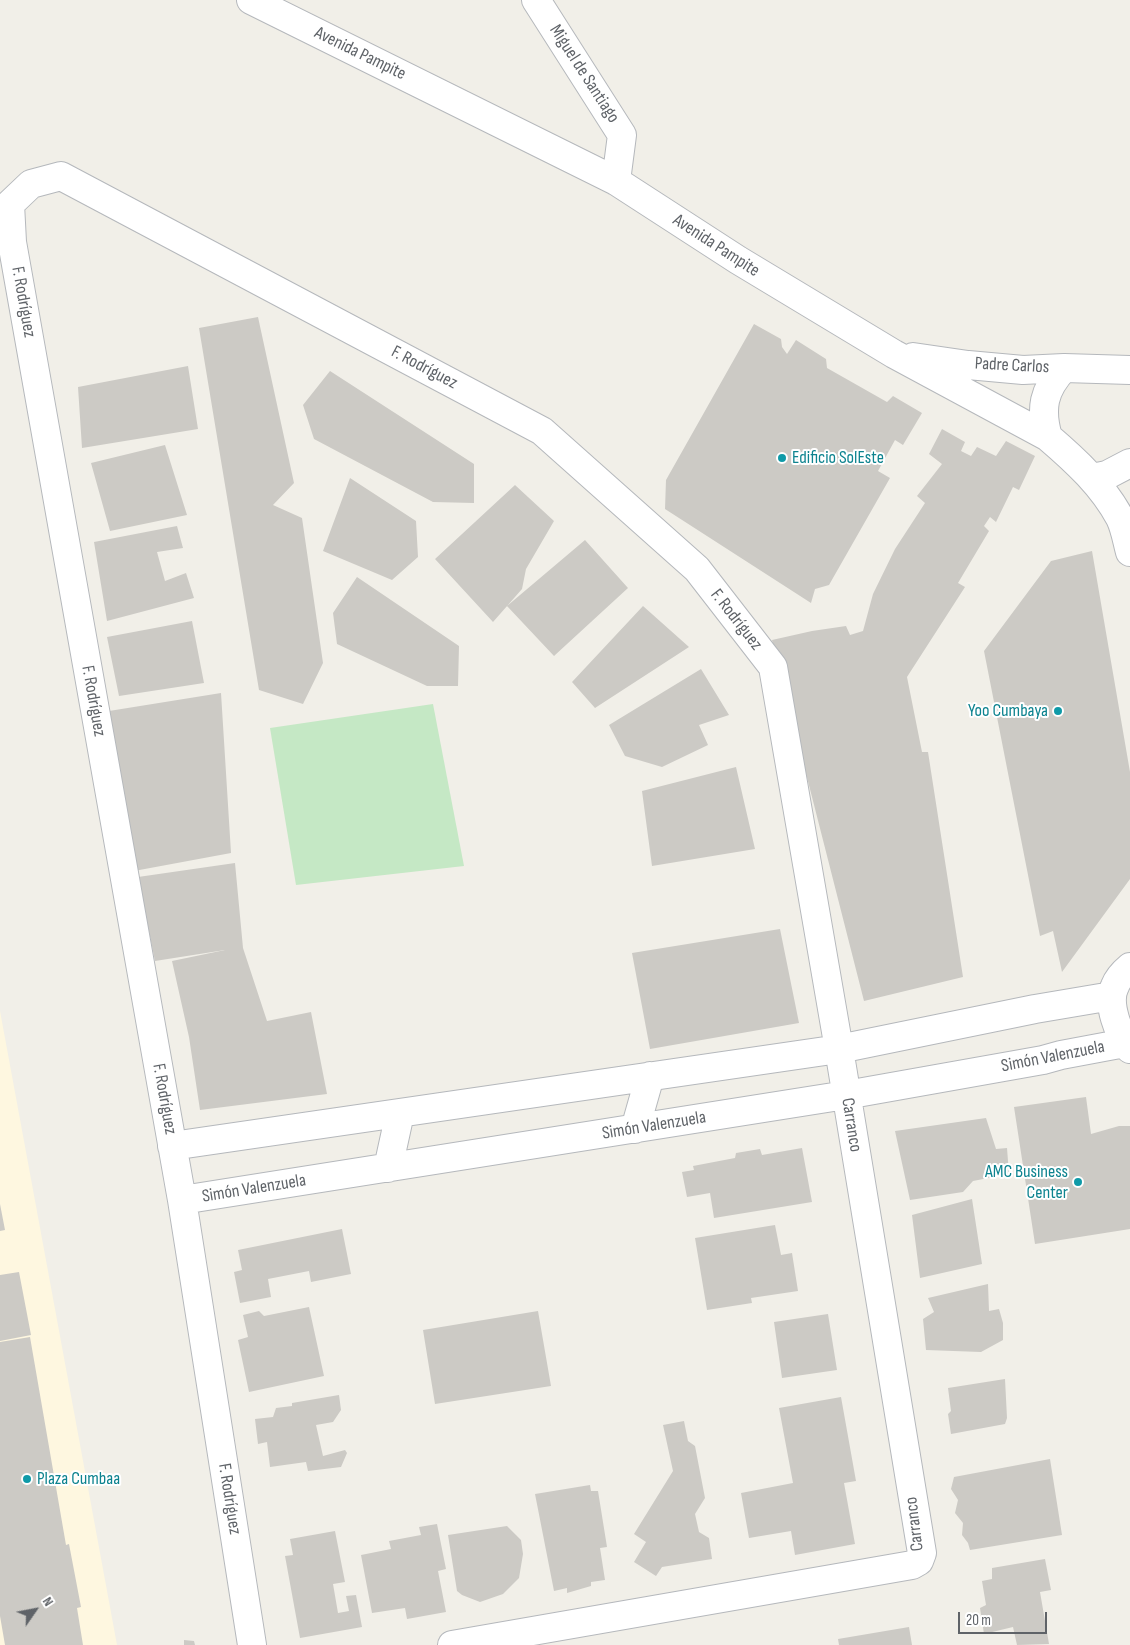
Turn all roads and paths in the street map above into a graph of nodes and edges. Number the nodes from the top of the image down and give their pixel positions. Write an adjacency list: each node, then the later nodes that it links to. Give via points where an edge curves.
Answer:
1 (251, 0): 3 (street, Avenida Pampite)
2 (536, 0): 3 (street, Miguel de Santiago, via 622,135)
3 (616, 181): 4 (street, Avenida Pampite, via 738,260)
4 (894, 354): 5 (street, Padre Carlos, via 1014,369); 7 (street, Avenida Pampite)
5 (1064, 368): 6 (street, Padre Carlos); 7 (street, via 1047,393 1044,423)
6 (1130, 370)
7 (1048, 438): 9 (street, Avenida Pampite)
8 (1130, 464): 9 (street)
9 (1092, 478): 10 (street, Avenida Pampite, via 1121,520)
10 (1130, 552)
11 (1130, 967): 12 (street, via 1114,986)
12 (1112, 996): 13 (street, Simón Valenzuela, via 1115,1020); 14 (street)
13 (1128, 1046): 16 (street, Simón Valenzuela, via 1061,1054)
14 (839, 1049): 15 (street); 16 (street, Carranco); 19 (street, F. Rodríguez, via 773,667 697,569 542,431 61,176 30,184 10,204 12,242)
15 (650, 1076): 17 (street); 18 (street)
16 (846, 1095): 18 (street, Simón Valenzuela); 23 (street, Carranco, via 922,1553 919,1561 912,1565)
17 (400, 1113): 19 (street); 20 (street)
18 (636, 1129): 20 (street, Simón Valenzuela)
19 (172, 1146): 21 (street, F. Rodríguez)
20 (388, 1168): 21 (street, Simón Valenzuela)
21 (182, 1200): 22 (street, F. Rodríguez)
22 (252, 1645)
23 (452, 1645)

